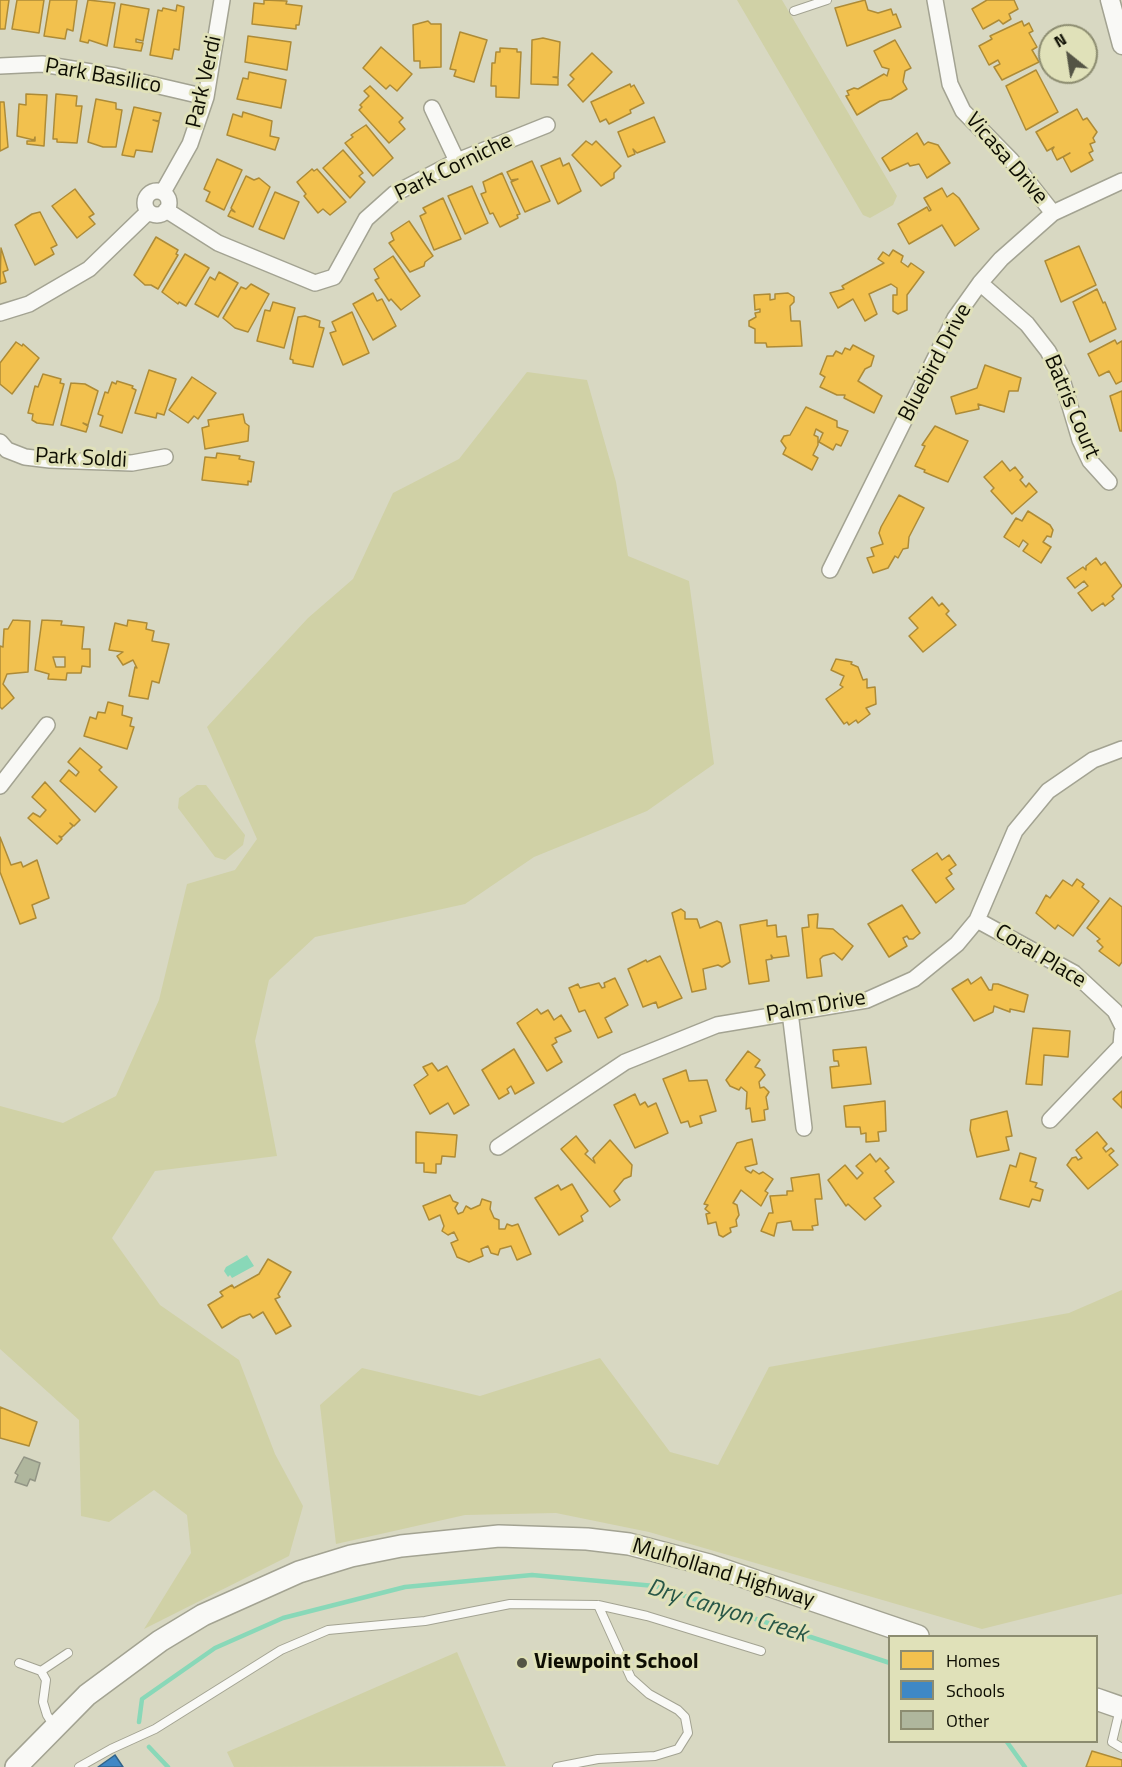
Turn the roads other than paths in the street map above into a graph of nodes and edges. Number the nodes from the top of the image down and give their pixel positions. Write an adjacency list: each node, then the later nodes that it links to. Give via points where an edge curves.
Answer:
1 (222, 0): 8 (street, Park Verdi)
2 (827, 0): 5 (lane)
3 (935, 0): 16 (street, Vicasa Drive, via 950,84 963,111 1011,160)
4 (1110, 0): 6 (street)
5 (794, 11)
6 (1122, 45)
7 (0, 66): 8 (street, Park Basilico, via 42,64)
8 (206, 97): 13 (street, Park Verdi, via 190,144)
9 (432, 108): 11 (street)
10 (547, 125): 11 (street, Park Corniche)
11 (457, 161): 14 (street, Park Corniche, via 394,194 366,219 334,277 315,283 218,243)
12 (1122, 181): 16 (street, Bluebird Drive)
13 (162, 192): 14 (street, via 168,198); 15 (street, Park Verdi, via 147,195 144,202)
14 (166, 210): 15 (street, via 156,215)
15 (148, 212): 18 (street, Park Verdi, via 89,269 28,304)
16 (1053, 213): 17 (street, Bluebird Drive)
17 (980, 283): 21 (street, Batris Court, via 1027,324 1048,351 1061,376 1080,440 1090,461); 22 (street, Bluebird Drive, via 955,318)
18 (0, 313)
19 (0, 442): 20 (street, Park Soldi, via 25,457 50,460 132,463)
20 (165, 457)
21 (1108, 482)
22 (830, 570)
23 (47, 725): 25 (street)
24 (1122, 749): 26 (street, Palm Drive, via 1093,760 1048,791 1015,831)
25 (0, 786)
26 (977, 920): 27 (street, Palm Drive, via 957,944 914,979 867,1000); 28 (street, Coral Place, via 1074,973 1115,1011)
27 (790, 1012): 31 (street); 32 (street, Palm Drive, via 717,1025 625,1062)
28 (1122, 1025)
29 (1122, 1033): 30 (street, via 1121,1046)
30 (1050, 1120)
31 (804, 1128)
32 (498, 1147)
33 (598, 1605): 35 (lane); 44 (lane, via 510,1604 425,1621 328,1630 281,1650 155,1729); 45 (lane, via 631,1678 649,1694 678,1710 685,1717 688,1733 678,1749 655,1756 598,1759)
34 (915, 1635): 41 (main road, Mulholland Highway, via 709,1565 628,1544 545,1536 452,1539 351,1556 250,1592 160,1641 87,1695)
35 (761, 1651)
36 (68, 1653): 38 (lane)
37 (19, 1663): 38 (lane)
38 (41, 1671): 41 (lane, via 46,1680 46,1715)
39 (1098, 1700): 40 (main road)
40 (1121, 1708): 42 (lane, via 1112,1742)
41 (54, 1726): 43 (main road, Mulholland Highway)
42 (1122, 1748)
43 (16, 1767)
44 (79, 1767)
45 (557, 1767)

